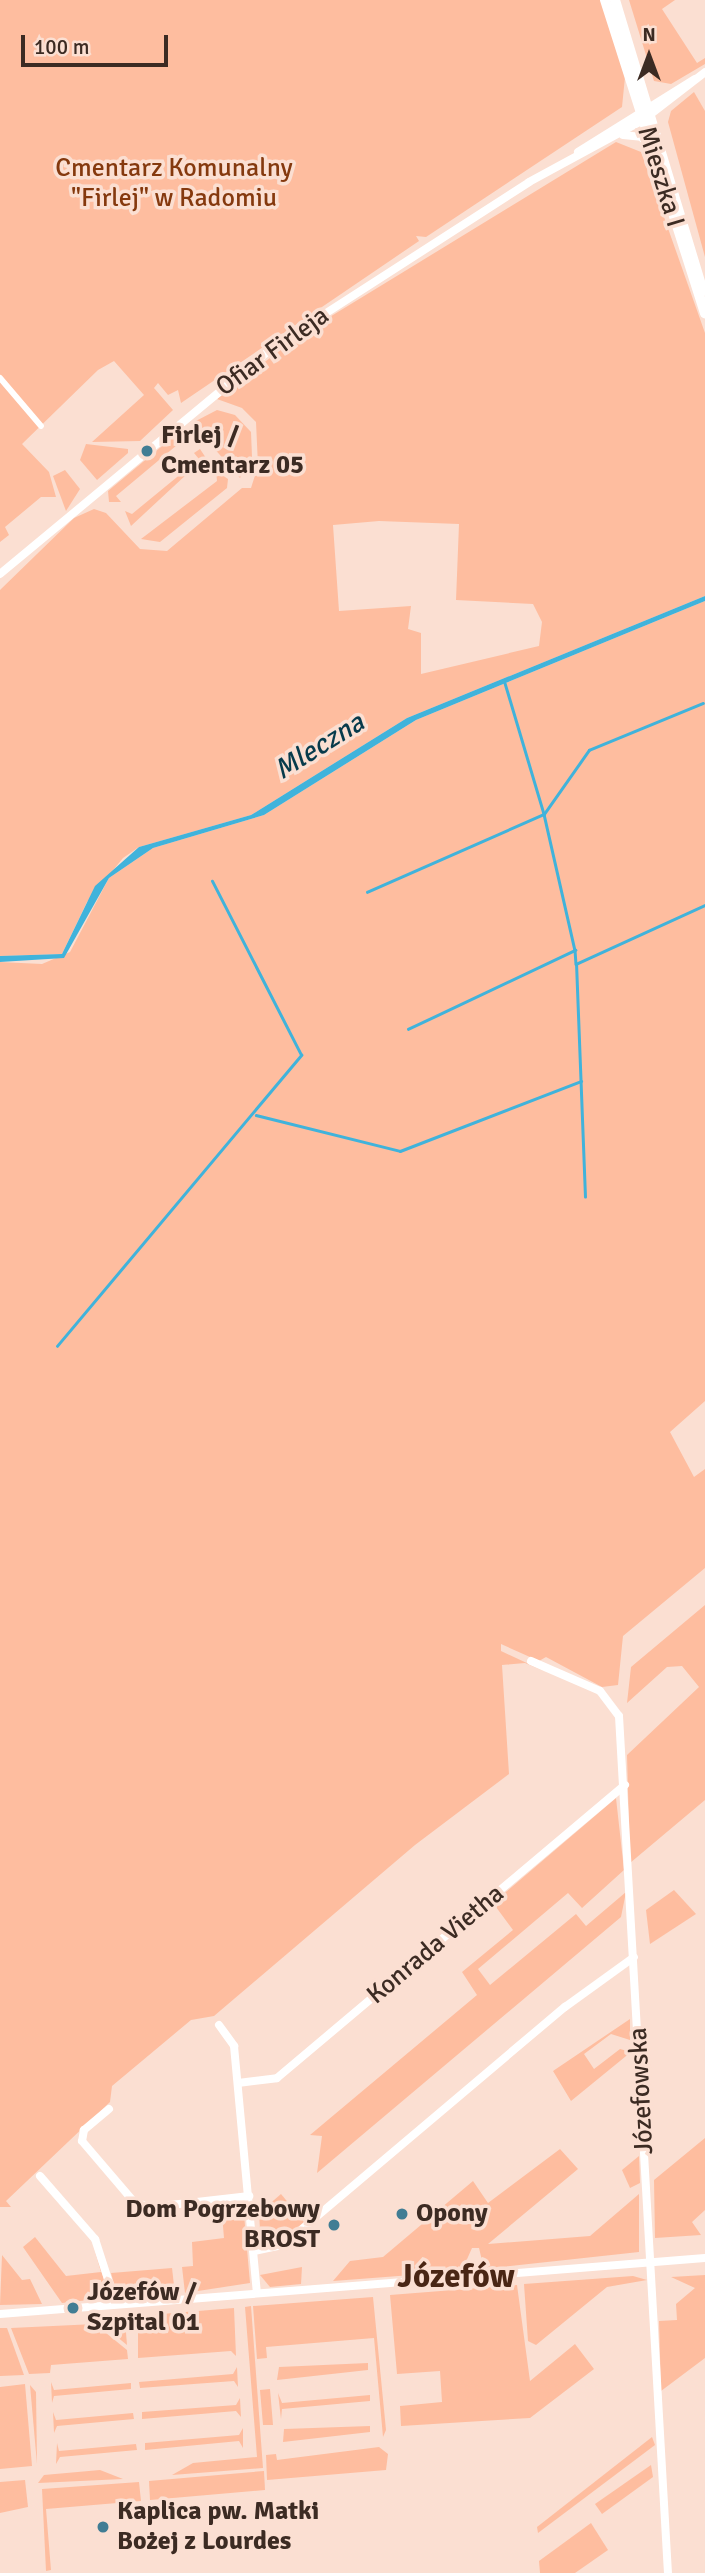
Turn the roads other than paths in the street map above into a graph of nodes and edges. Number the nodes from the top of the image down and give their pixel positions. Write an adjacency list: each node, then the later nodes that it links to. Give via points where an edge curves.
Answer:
1 (605, 0): 4 (street, Mieszka I)
2 (615, 0): 4 (street)
3 (702, 75): 4 (street, Ofiar Firleja)
4 (645, 113): 5 (street, Ofiar Firleja); 6 (street, Mieszka I); 7 (street, Ofiar Firleja); 8 (street, Mieszka I)
5 (617, 137): 6 (street, via 635,135); 7 (street, Ofiar Firleja)
6 (652, 149): 9 (street, Mieszka I)
7 (568, 160): 12 (street, Ofiar Firleja, via 275,346)
8 (705, 299)
9 (705, 313)
10 (0, 378): 11 (street)
11 (41, 426)
12 (0, 574)
13 (531, 1661): 14 (street, Józefowska, via 600,1690 612,1702)
14 (625, 1785): 15 (street, Józefowska); 17 (street, Konrada Vietha, via 277,2078)
15 (634, 1957): 21 (street, via 565,2007 283,2245); 23 (street, Józefowska)
16 (219, 2025): 17 (street, via 234,2046)
17 (238, 2083): 20 (street)
18 (109, 2109): 20 (street, via 84,2130 82,2141 135,2203 153,2207)
19 (40, 2176): 25 (street, via 96,2239)
20 (248, 2196): 21 (street)
21 (254, 2251): 24 (street)
22 (705, 2257): 23 (street)
23 (651, 2261): 24 (street); 27 (street, Józefowska)
24 (257, 2293): 25 (street)
25 (116, 2304): 26 (street)
26 (0, 2314)
27 (668, 2573)

